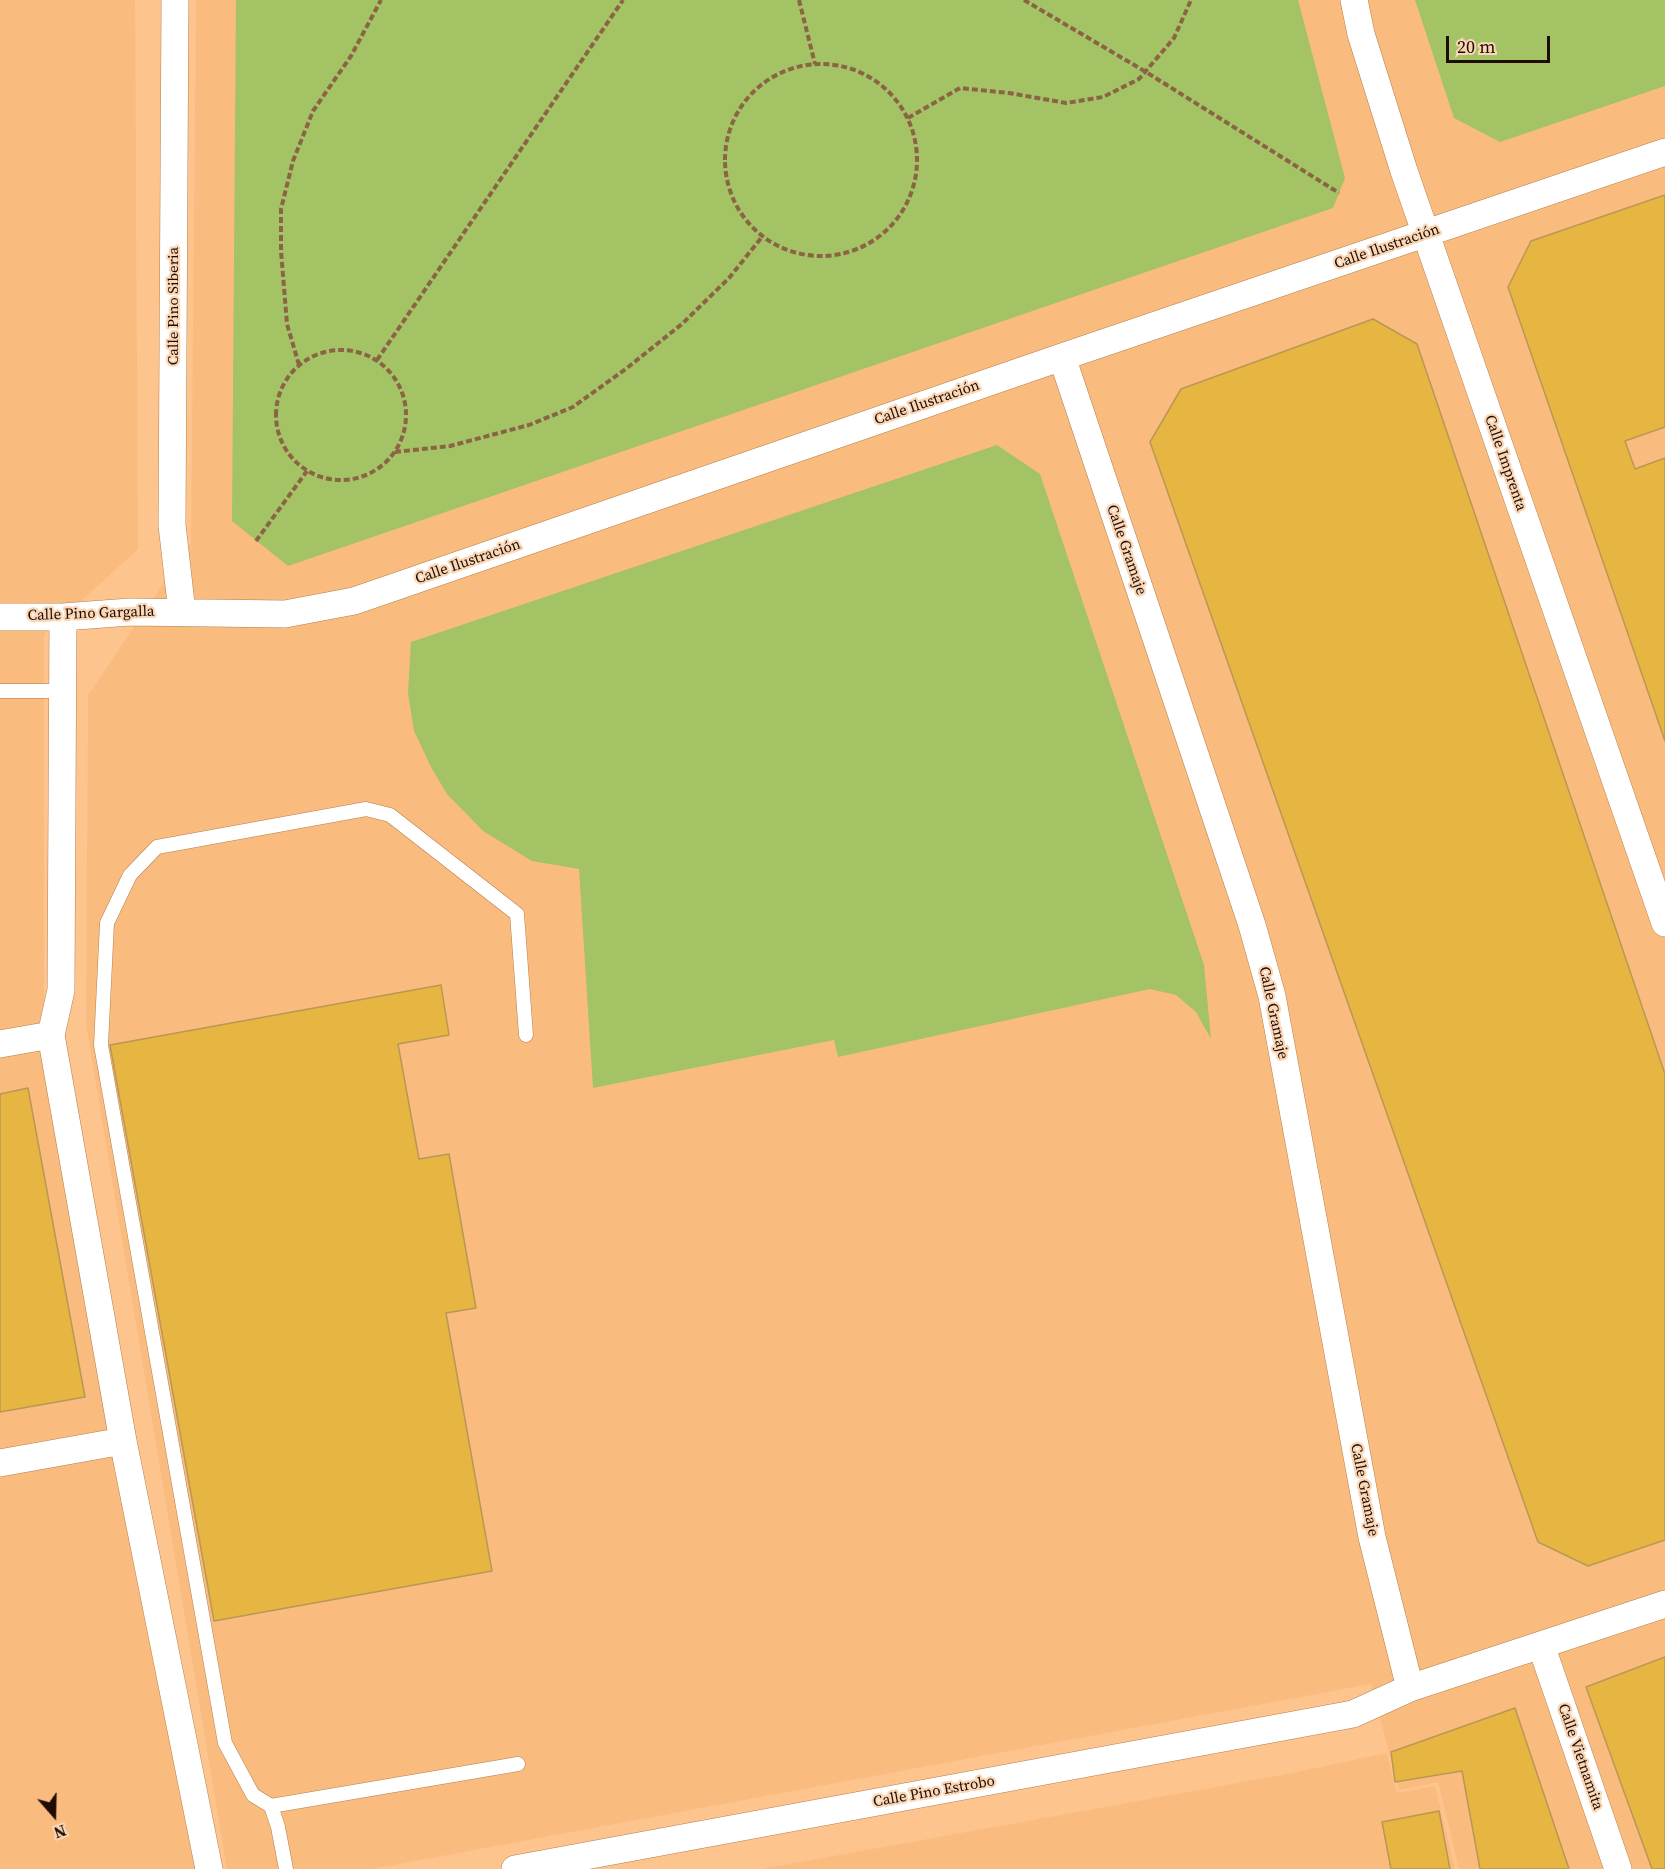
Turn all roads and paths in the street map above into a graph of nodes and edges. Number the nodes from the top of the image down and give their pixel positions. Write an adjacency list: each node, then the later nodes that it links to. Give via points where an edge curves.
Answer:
1 (175, 0): 21 (street, Calle Pino Siberia, via 172,525)
2 (381, 0): 17 (path, via 351,56 314,111 293,160 281,209 287,324)
3 (623, 0): 16 (path)
4 (799, 0): 8 (path)
5 (1024, 0): 9 (path)
6 (1191, 0): 9 (path, via 1174,38)
7 (1354, 0): 13 (street, Calle Imprenta, via 1361,34)
8 (815, 64): 10 (path, via 838,64 860,71 896,99); 14 (path, via 786,69 761,84 741,105 728,132 724,161 729,190 741,216)
9 (1146, 72): 10 (path, via 1103,97 1066,104 960,88); 12 (path)
10 (908, 118): 14 (path, via 917,148 915,181 903,210 882,234 854,250 822,256 791,252)
11 (1665, 153): 13 (street, Calle Ilustración)
12 (1339, 192)
13 (1425, 234): 15 (street, Calle Ilustración); 26 (street, Calle Imprenta)
14 (762, 237): 18 (path, via 729,278 682,324 573,407 529,425 450,446)
15 (1062, 357): 21 (street, Calle Ilustración, via 354,601 285,614); 34 (street, Calle Gramaje, via 1252,925 1272,996 1372,1538)
16 (377, 360): 17 (path, via 337,350 317,354); 18 (path, via 392,374 402,392 406,412 404,433)
17 (299, 365): 19 (path, via 285,380 277,399 275,420 280,441 291,458)
18 (395, 452): 19 (path, via 364,476 325,479)
19 (307, 471): 20 (path)
20 (256, 541)
21 (182, 612): 23 (street, Calle Pino Gargalla)
22 (0, 617): 23 (street, Calle Pino Gargalla)
23 (63, 617): 25 (street)
24 (0, 691): 25 (lane)
25 (62, 691): 27 (street, via 61,990)
26 (1665, 923)
27 (51, 1035): 29 (street); 30 (street)
28 (526, 1035): 36 (lane, via 517,914 390,815 366,809 157,847 130,875 107,923 101,1045 225,1743 253,1795)
29 (0, 1044)
30 (123, 1442): 31 (street); 37 (street)
31 (0, 1464)
32 (1665, 1604): 33 (street, Calle Pino Estrobo)
33 (1541, 1645): 34 (street, Calle Pino Estrobo); 40 (street, Calle Vietnamita)
34 (1410, 1688): 39 (street, Calle Pino Estrobo, via 1353,1714)
35 (518, 1764): 36 (lane)
36 (271, 1806): 38 (lane)
37 (209, 1869)
38 (286, 1869)
39 (515, 1869)
40 (1618, 1869)

